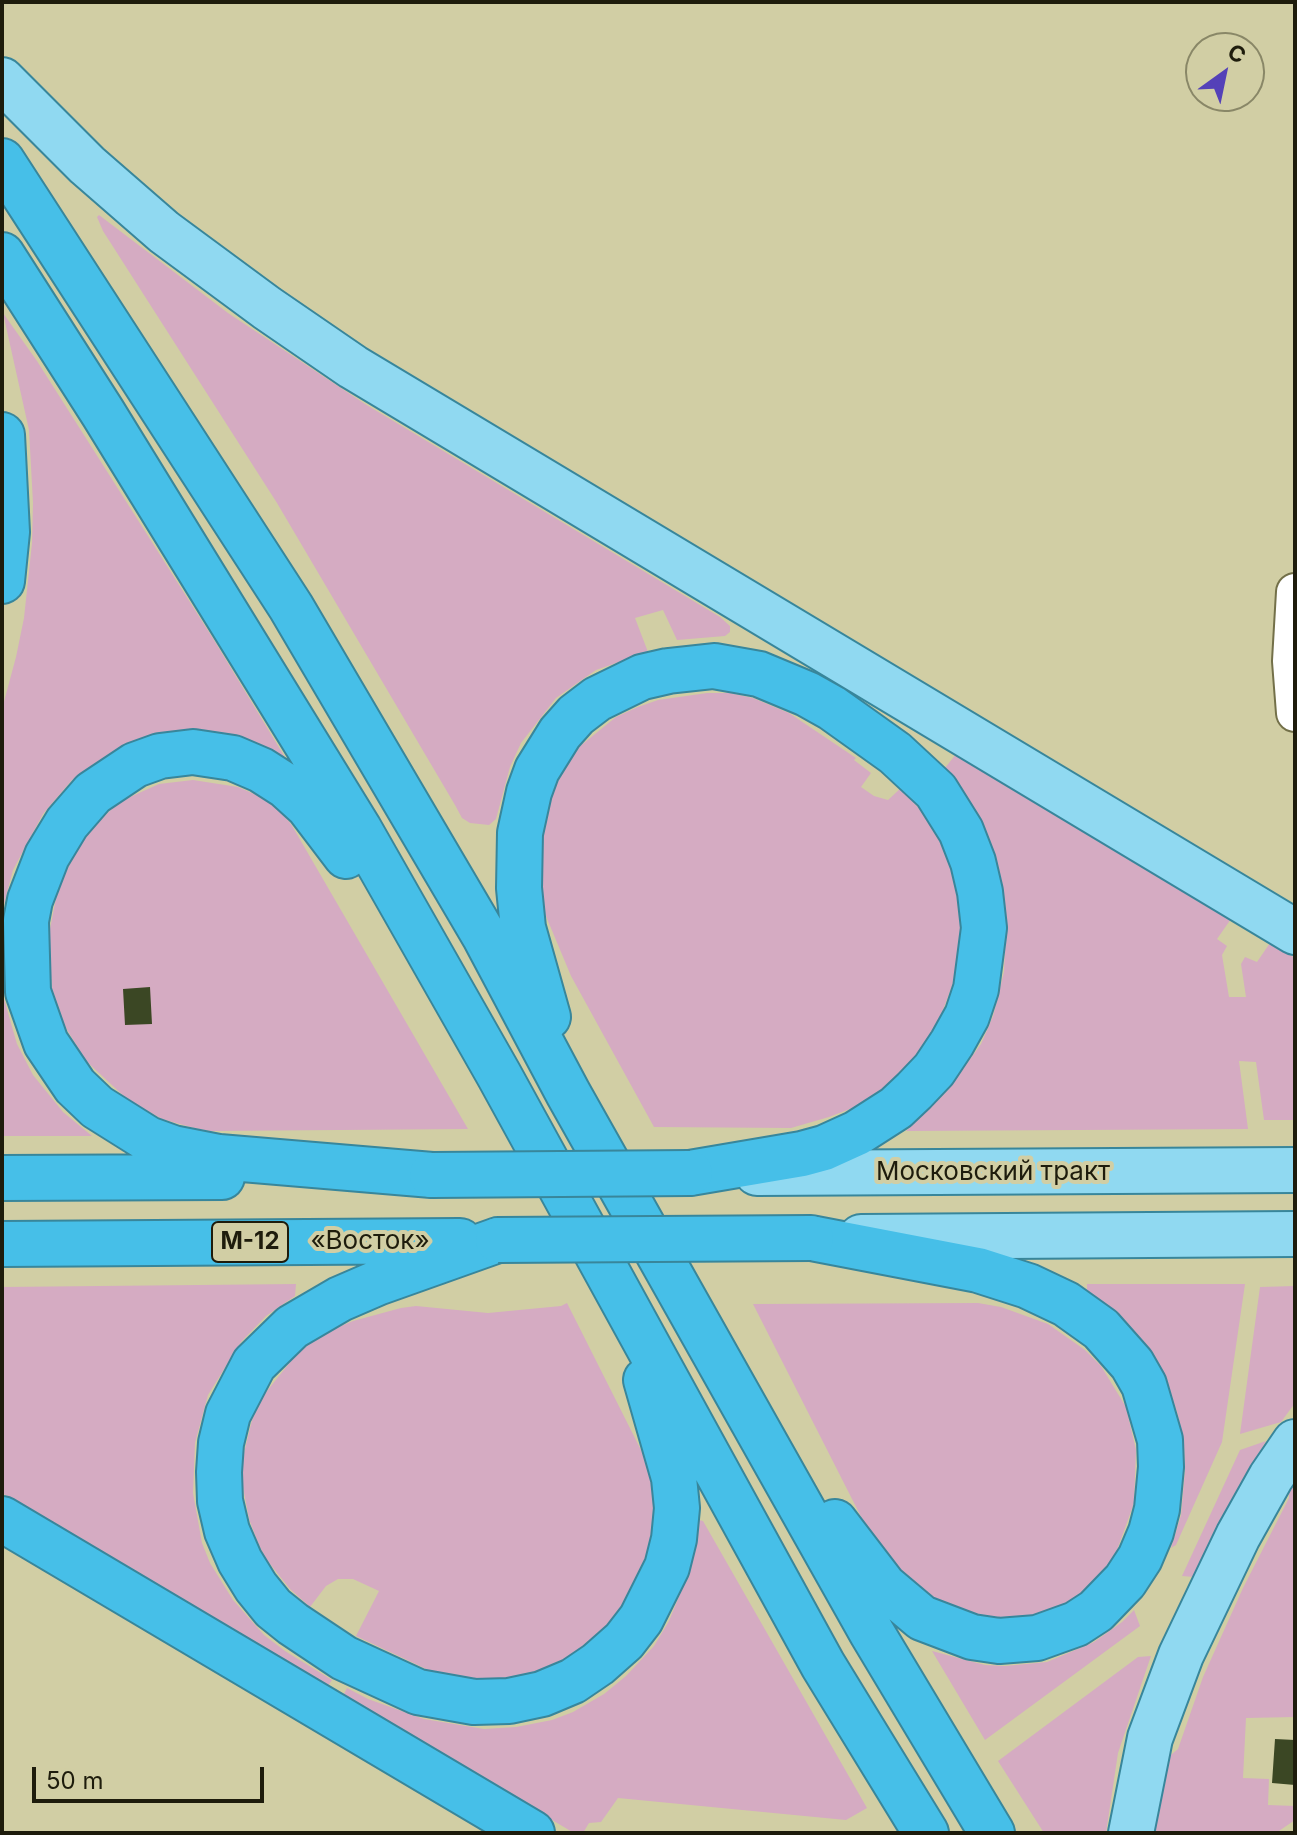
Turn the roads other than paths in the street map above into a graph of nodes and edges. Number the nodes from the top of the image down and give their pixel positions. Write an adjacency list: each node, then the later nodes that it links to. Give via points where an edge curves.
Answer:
1 (2, 80): 8 (main road, via 164,232 353,367)
2 (2, 161): 10 (highway, via 291,607 484,935)
3 (2, 255): 9 (highway, via 359,829)
4 (2, 435): 5 (highway, via 7,532)
5 (2, 581)
6 (1295, 592): 7 (street)
7 (1295, 713)
8 (1295, 932)
9 (499, 1075): 13 (highway, via 329,832 308,806 261,770 214,754 175,754 135,765 107,781 73,815 47,856 30,900 25,943 28,992 46,1043 75,1086 97,1107 173,1148 219,1157); 19 (highway)
10 (568, 1093): 12 (highway, via 523,928 519,858 533,781 576,715 642,677 692,667 738,669 807,694 863,729 942,799 973,862 984,928 982,961 967,1016 934,1070 874,1123 813,1151); 20 (highway)
11 (1295, 1170): 12 (main road, Московский тракт)
12 (690, 1173): 13 (highway, bridge)
13 (432, 1175): 14 (highway)
14 (2, 1178)
15 (1295, 1234): 16 (main road)
16 (811, 1238): 17 (highway, «Восток», bridge); 20 (highway, «Восток», via 978,1270 1028,1286 1101,1329 1144,1385 1160,1440 1151,1532 1140,1558 1111,1597 1076,1624 1019,1641 972,1637 922,1618 884,1586)
17 (498, 1240): 18 (highway, «Восток» / М-12); 19 (highway, via 377,1283 309,1315 254,1364 228,1414 221,1443 220,1501 240,1561 273,1608 344,1658 418,1692 474,1702 509,1701 573,1681 624,1641 641,1619 667,1567 677,1508 668,1455)
18 (2, 1244)
19 (621, 1297): 24 (highway, via 823,1665)
20 (747, 1409): 25 (highway)
21 (1295, 1442): 26 (main road, via 1213,1585 1165,1694 1150,1738)
22 (2, 1519): 23 (highway)
23 (532, 1833)
24 (926, 1833)
25 (992, 1833)
26 (1131, 1833)

